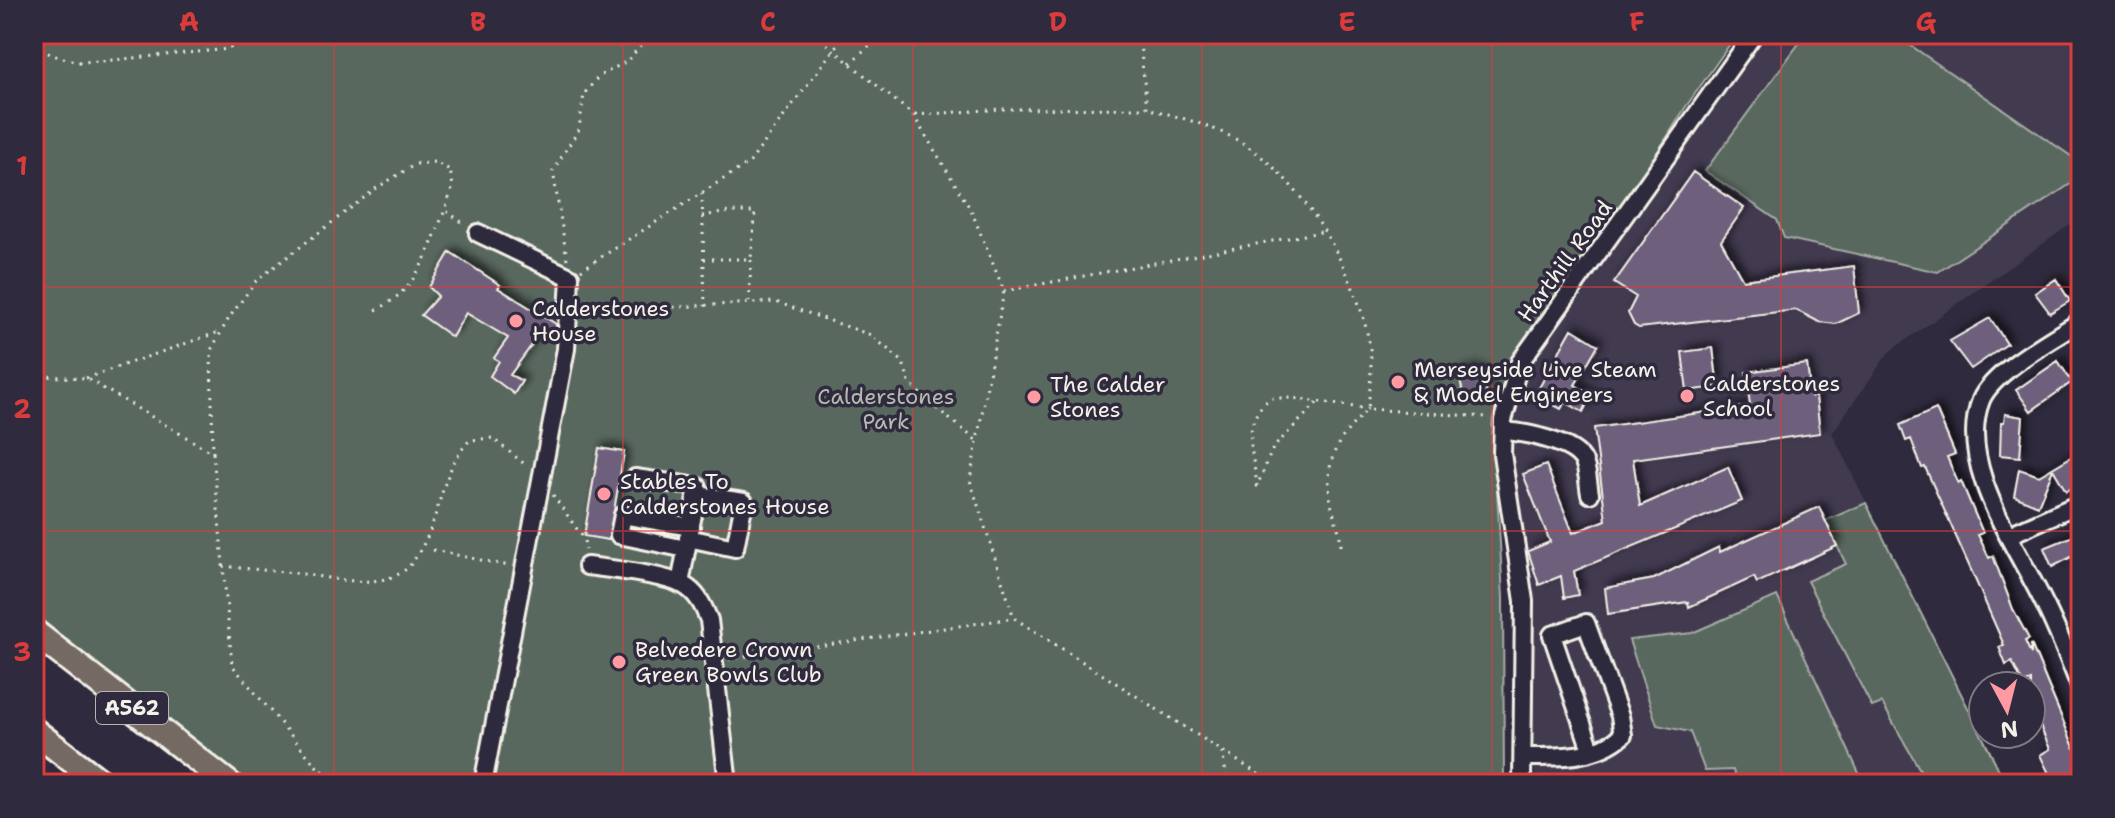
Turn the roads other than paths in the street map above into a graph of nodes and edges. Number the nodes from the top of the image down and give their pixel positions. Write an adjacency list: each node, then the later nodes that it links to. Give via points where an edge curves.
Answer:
1 (1754, 34): 4 (street, Harthill Road, via 1520,362)
2 (478, 233): 20 (street, via 570,277 566,349)
3 (2081, 321): 9 (street, via 2014,363 1982,397 1975,427 1982,478)
4 (1503, 425): 6 (street, via 1578,452); 17 (street, Harthill Road, via 1502,454 1524,601)
5 (635, 478): 7 (street, via 698,487)
6 (1590, 494)
7 (697, 495): 10 (street); 10 (street, via 744,502 735,548)
8 (2081, 503): 9 (street)
9 (2009, 535): 14 (street)
10 (689, 538): 12 (street)
11 (587, 566): 12 (street)
12 (680, 584): 21 (street, via 702,603 709,620)
13 (34, 632): 19 (highway, A562)
14 (2080, 684)
15 (34, 731): 18 (highway)
16 (1591, 750): 16 (street, via 1623,735 1586,623 1552,635); 17 (street, via 1570,757)
17 (1523, 757): 22 (street, Harthill Road)
18 (103, 784)
19 (229, 784)
20 (483, 784)
21 (728, 784)
22 (1522, 784)

